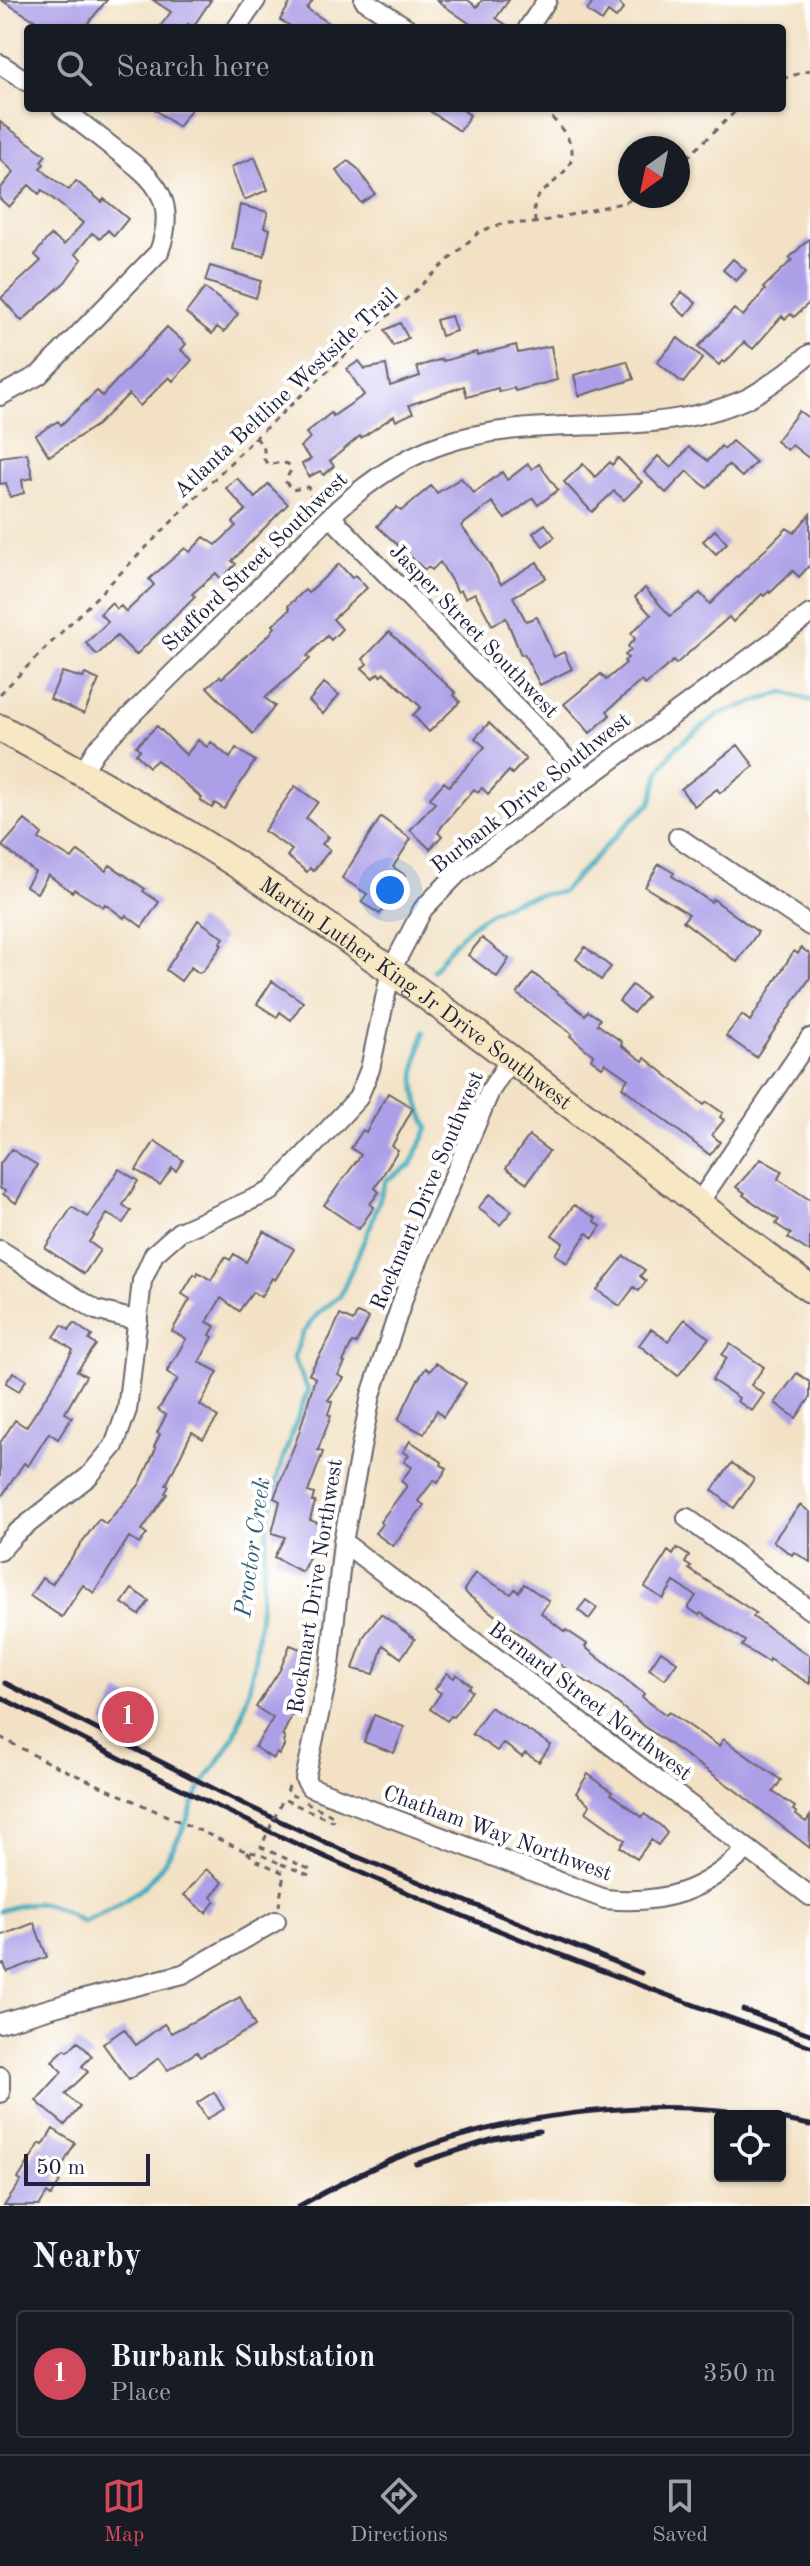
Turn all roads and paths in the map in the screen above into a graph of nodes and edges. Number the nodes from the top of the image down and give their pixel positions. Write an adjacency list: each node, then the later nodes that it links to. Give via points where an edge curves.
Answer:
1 (256, 0): 4 (street)
2 (364, 0): 5 (street)
3 (547, 0): 6 (street)
4 (240, 24)
5 (401, 24)
6 (531, 24)
7 (0, 64): 10 (street)
8 (810, 70): 9 (path)
9 (786, 78)
10 (24, 79)
11 (67, 112): 18 (street, via 149,175 162,194 166,232 159,252 39,375)
12 (546, 112): 16 (path, via 568,137 572,162 534,202)
13 (735, 112): 14 (path)
14 (690, 155)
15 (618, 204): 16 (path, Atlanta Beltline Westside Trail)
16 (535, 223): 19 (path, Atlanta Beltline Westside Trail, via 504,223 479,232)
17 (810, 354): 20 (street, Stafford Street Southwest, via 770,386 716,410 655,422 501,431 444,443 383,473)
18 (0, 396)
19 (256, 437): 20 (path, via 268,465 288,464 287,487 308,487 309,508); 22 (path, Atlanta Beltline Westside Trail)
20 (331, 517): 24 (street, Stafford Street Southwest, via 96,750); 25 (street, Jasper Street Southwest)
21 (810, 614): 25 (street, Burbank Drive Southwest)
22 (0, 694)
23 (0, 728): 24 (main road, Martin Luther King Jr Drive Southwest)
24 (82, 772): 28 (main road, Martin Luther King Jr Drive Southwest, via 235,864)
25 (585, 778): 28 (street, Burbank Drive Southwest, via 457,874 423,909)
26 (678, 837): 27 (street)
27 (810, 926)
28 (391, 970): 30 (main road, Martin Luther King Jr Drive Southwest); 34 (street, Burbank Drive Southwest, via 370,1069 358,1098 271,1191 179,1232 154,1254 142,1281)
29 (810, 1038): 31 (street)
30 (510, 1060): 31 (main road, Martin Luther King Jr Drive Southwest); 35 (street, Rockmart Drive Southwest, via 490,1091)
31 (698, 1204): 33 (main road, Martin Luther King Jr Drive Southwest)
32 (0, 1250): 34 (street, via 96,1310)
33 (810, 1289)
34 (138, 1321): 37 (street, via 127,1410 114,1446 89,1476)
35 (390, 1339): 38 (street, Rockmart Drive Northwest, via 371,1395)
36 (687, 1518): 40 (street)
37 (8, 1528): 39 (street)
38 (343, 1542): 43 (street, Rockmart Drive Northwest, via 330,1665 305,1779 310,1787); 44 (street, Bernard Street Northwest)
39 (0, 1551)
40 (810, 1610)
41 (0, 1737): 45 (path)
42 (306, 1802): 45 (path, bridge, via 335,1820 283,1799 261,1847 309,1869 309,1875)
43 (361, 1807): 44 (street, Chatham Way Northwest, via 605,1899 667,1898 706,1884)
44 (747, 1849): 46 (street, Bernard Street Northwest)
45 (247, 1852): 47 (path, via 284,1873)
46 (810, 1896)
47 (276, 1921): 48 (street, via 183,1974)
48 (0, 2023)
49 (0, 2076): 50 (street)
50 (0, 2093)

